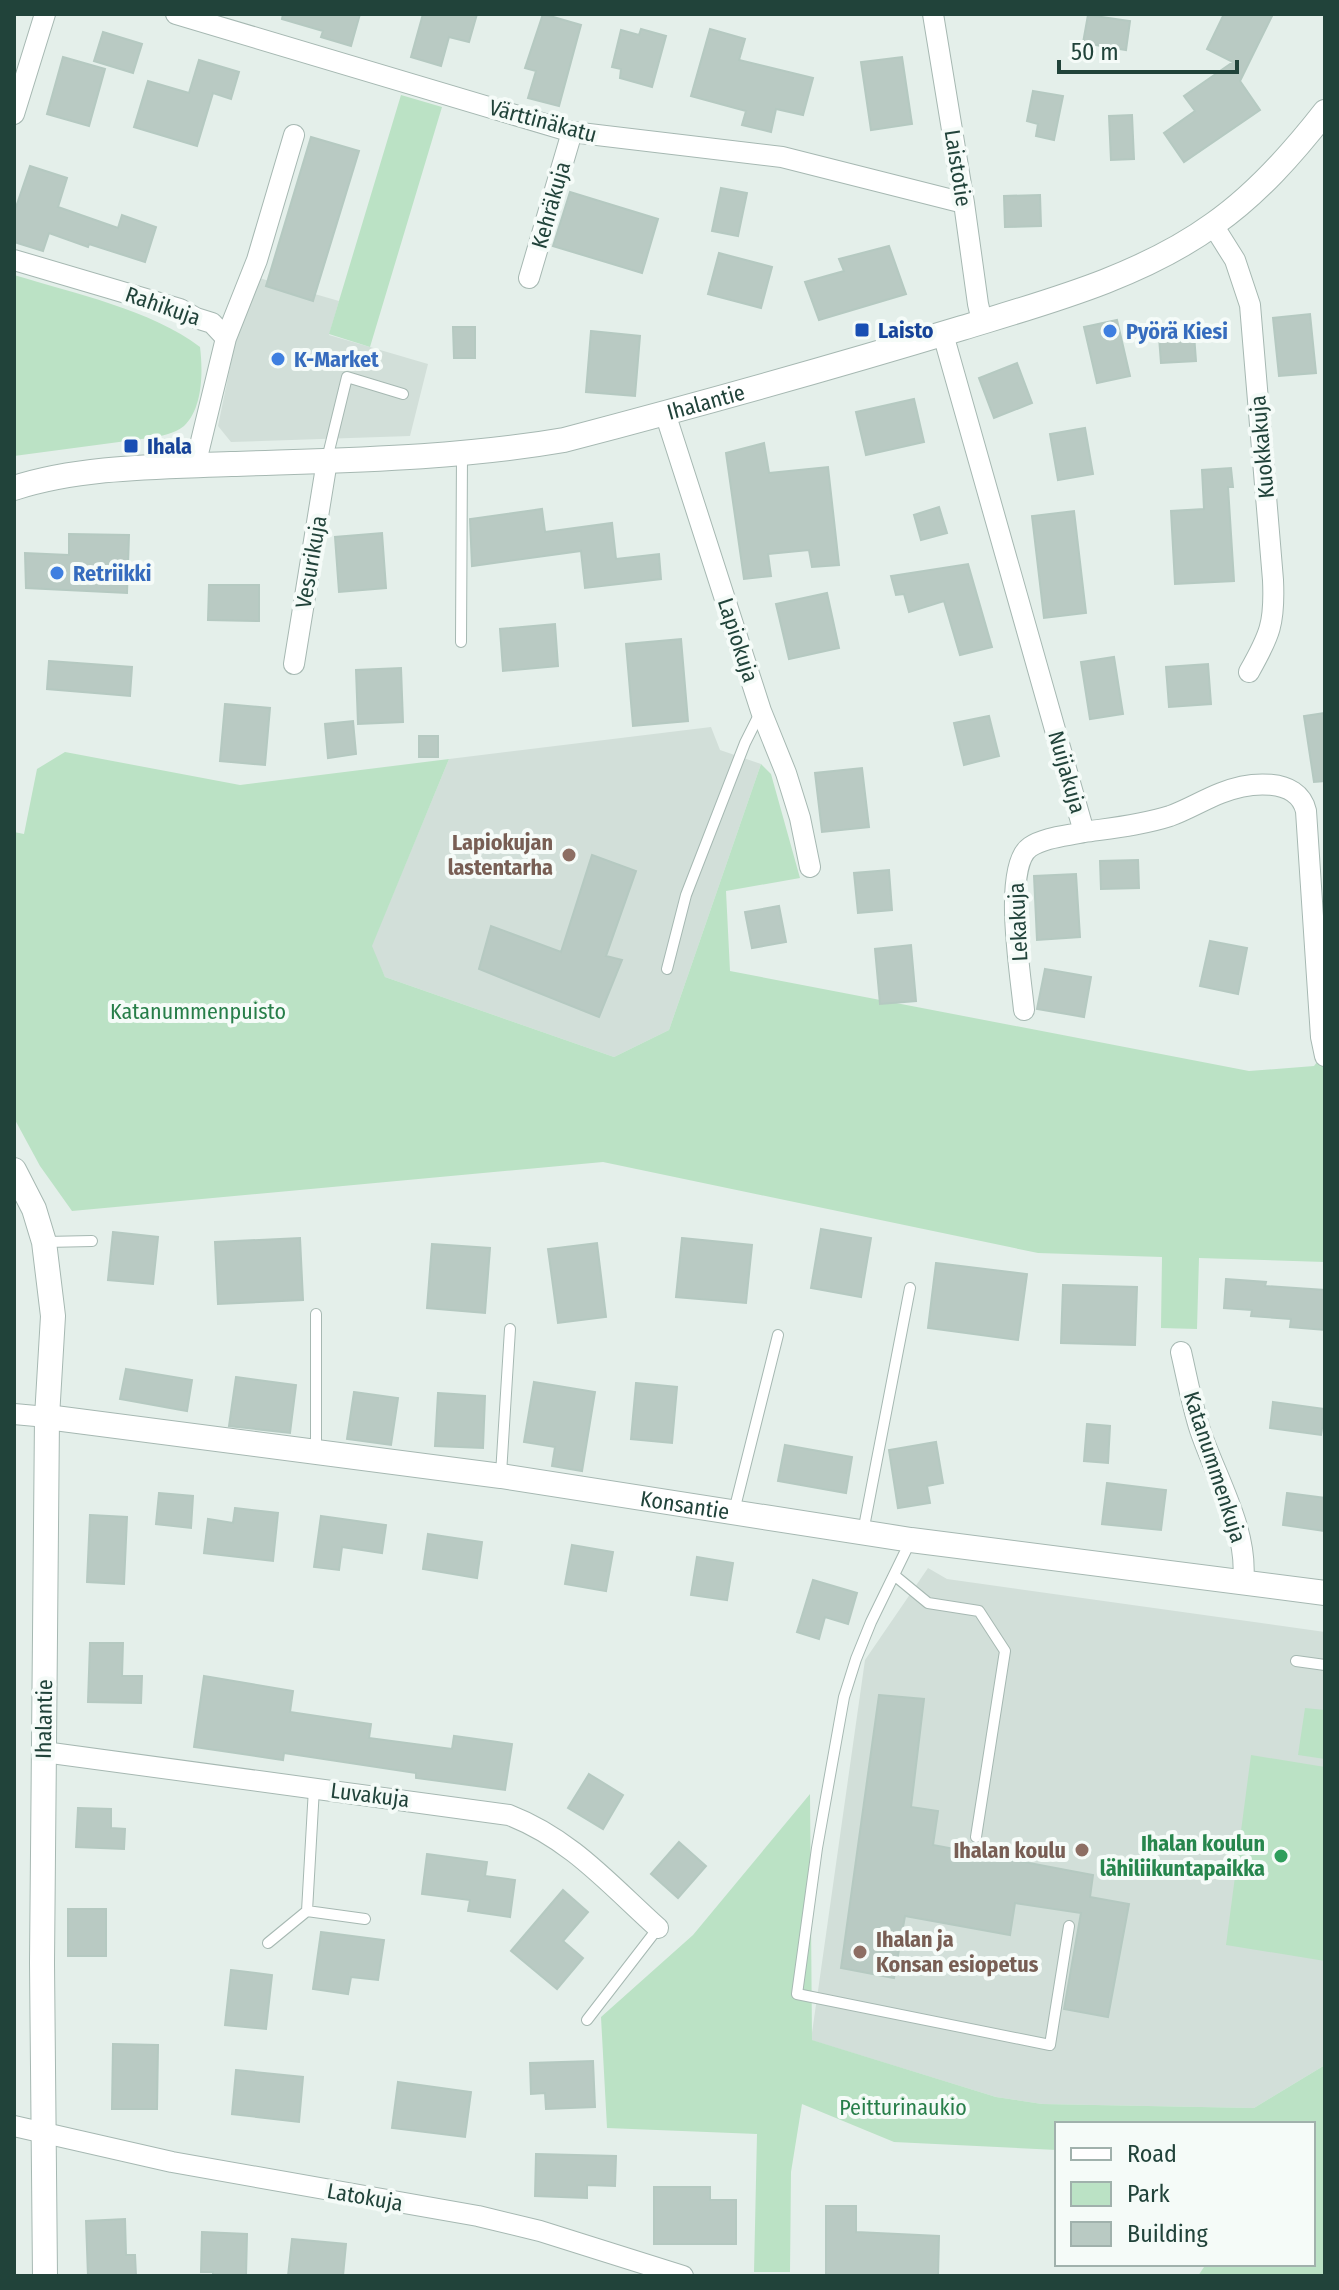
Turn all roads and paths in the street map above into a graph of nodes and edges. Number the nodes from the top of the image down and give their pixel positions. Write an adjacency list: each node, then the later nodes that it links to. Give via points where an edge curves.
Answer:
1 (45, 14): 5 (street)
2 (176, 14): 6 (street, Värttinäkatu)
3 (933, 14): 8 (street, Laistotie)
4 (1325, 112): 9 (street, Ihalantie, via 1257,189)
5 (14, 114)
6 (572, 132): 8 (street, Värttinäkatu, via 782,157); 11 (street, Kehräkuja)
7 (294, 135): 14 (street, via 257,260)
8 (964, 203): 12 (street, Laistotie)
9 (1213, 225): 12 (street, Ihalantie, via 1104,281); 23 (street, Kuokkakuja, via 1235,260 1250,305 1273,580 1269,636)
10 (14, 260): 14 (street, Rahikuja, via 180,309 212,323)
11 (529, 278)
12 (982, 321): 13 (street, Ihalantie)
13 (943, 334): 16 (street, Ihalantie); 25 (street, Nuijakuja)
14 (226, 338): 19 (street, Rahikuja)
15 (403, 394): 18 (lane, via 347,377)
16 (665, 413): 17 (street, Ihalantie, via 564,440); 24 (street, Lapiokuja)
17 (462, 454): 18 (street, Ihalantie); 21 (lane)
18 (327, 461): 19 (street, Ihalantie); 22 (street, Vesurikuja)
19 (195, 466): 20 (street, Ihalantie, via 109,471)
20 (14, 488)
21 (461, 642)
22 (294, 664)
23 (1249, 672)
24 (761, 711): 26 (street, Lapiokuja, via 786,773); 27 (lane, via 686,895)
25 (1084, 832): 28 (street, Lekakuja, via 1040,842 1019,860 1014,890); 29 (street, Nuijakuja, via 1136,825 1249,785 1297,793 1306,811)
26 (810, 867)
27 (667, 969)
28 (1024, 1010)
29 (1325, 1056)
30 (14, 1170): 32 (street, Ihalantie)
31 (92, 1241): 32 (lane)
32 (44, 1242): 39 (street, Ihalantie, via 53,1316)
33 (910, 1288): 43 (lane)
34 (316, 1314): 40 (lane)
35 (510, 1329): 41 (lane)
36 (778, 1335): 42 (lane)
37 (1181, 1352): 46 (street, Katanummenkuja, via 1200,1429 1241,1544)
38 (14, 1414): 39 (street)
39 (47, 1417): 40 (street, Konsantie); 50 (street, Ihalantie)
40 (316, 1450): 41 (street, Konsantie)
41 (501, 1476): 42 (street, Konsantie)
42 (734, 1511): 43 (street, Konsantie)
43 (863, 1532): 44 (street, Konsantie)
44 (911, 1540): 45 (lane); 46 (street, Konsantie)
45 (894, 1575): 52 (lane, via 928,1603 979,1611 1005,1651); 55 (lane, via 844,1697 797,1994 1050,2045)
46 (1243, 1582): 47 (street, Konsantie)
47 (1325, 1593)
48 (1296, 1661): 49 (lane)
49 (1325, 1665)
50 (44, 1752): 51 (street, Luvakuja); 60 (street, Ihalantie)
51 (314, 1788): 53 (lane); 56 (street, Luvakuja, via 481,1809 536,1825 566,1844)
52 (976, 1837)
53 (307, 1911): 54 (lane); 57 (lane)
54 (365, 1919)
55 (1069, 1926)
56 (658, 1928): 58 (lane)
57 (268, 1943)
58 (587, 2020)
59 (14, 2126): 60 (street, Latokuja)
60 (45, 2132): 61 (street, Ihalantie); 62 (street, Latokuja, via 172,2162 478,2216)
61 (45, 2276)
62 (683, 2276)

